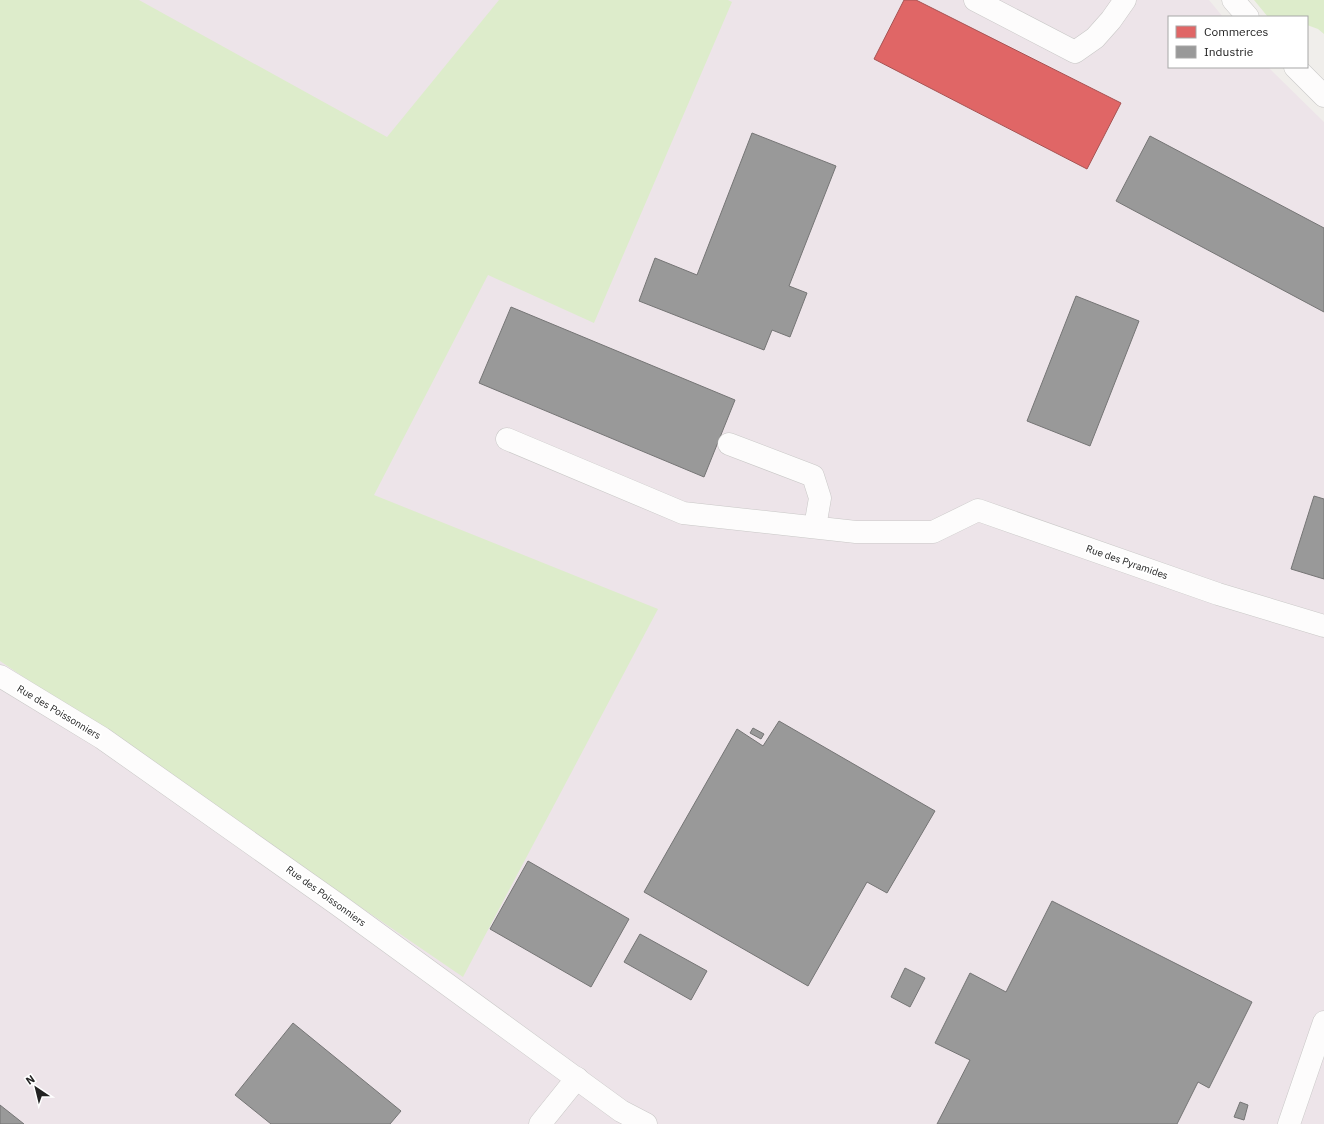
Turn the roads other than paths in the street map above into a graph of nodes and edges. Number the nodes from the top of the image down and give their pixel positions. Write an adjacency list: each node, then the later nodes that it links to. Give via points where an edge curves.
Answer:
1 (975, 0): 2 (street, via 1075,52 1094,38)
2 (1125, 0)
3 (1233, 0): 4 (street)
4 (1247, 16)
5 (1296, 68): 6 (street)
6 (1324, 96)
7 (508, 439): 9 (street, via 682,513)
8 (729, 444): 9 (street, via 813,476 820,498)
9 (815, 527): 10 (street, Rue des Pyramides, via 856,532 933,532 978,510 1218,594)
10 (1324, 626)
11 (0, 676): 13 (street, Rue des Poissonniers, via 102,738)
12 (1324, 1022): 16 (street)
13 (577, 1078): 14 (street); 15 (street, Rue des Poissonniers, via 621,1111)
14 (540, 1124)
15 (646, 1124)
16 (1289, 1124)

